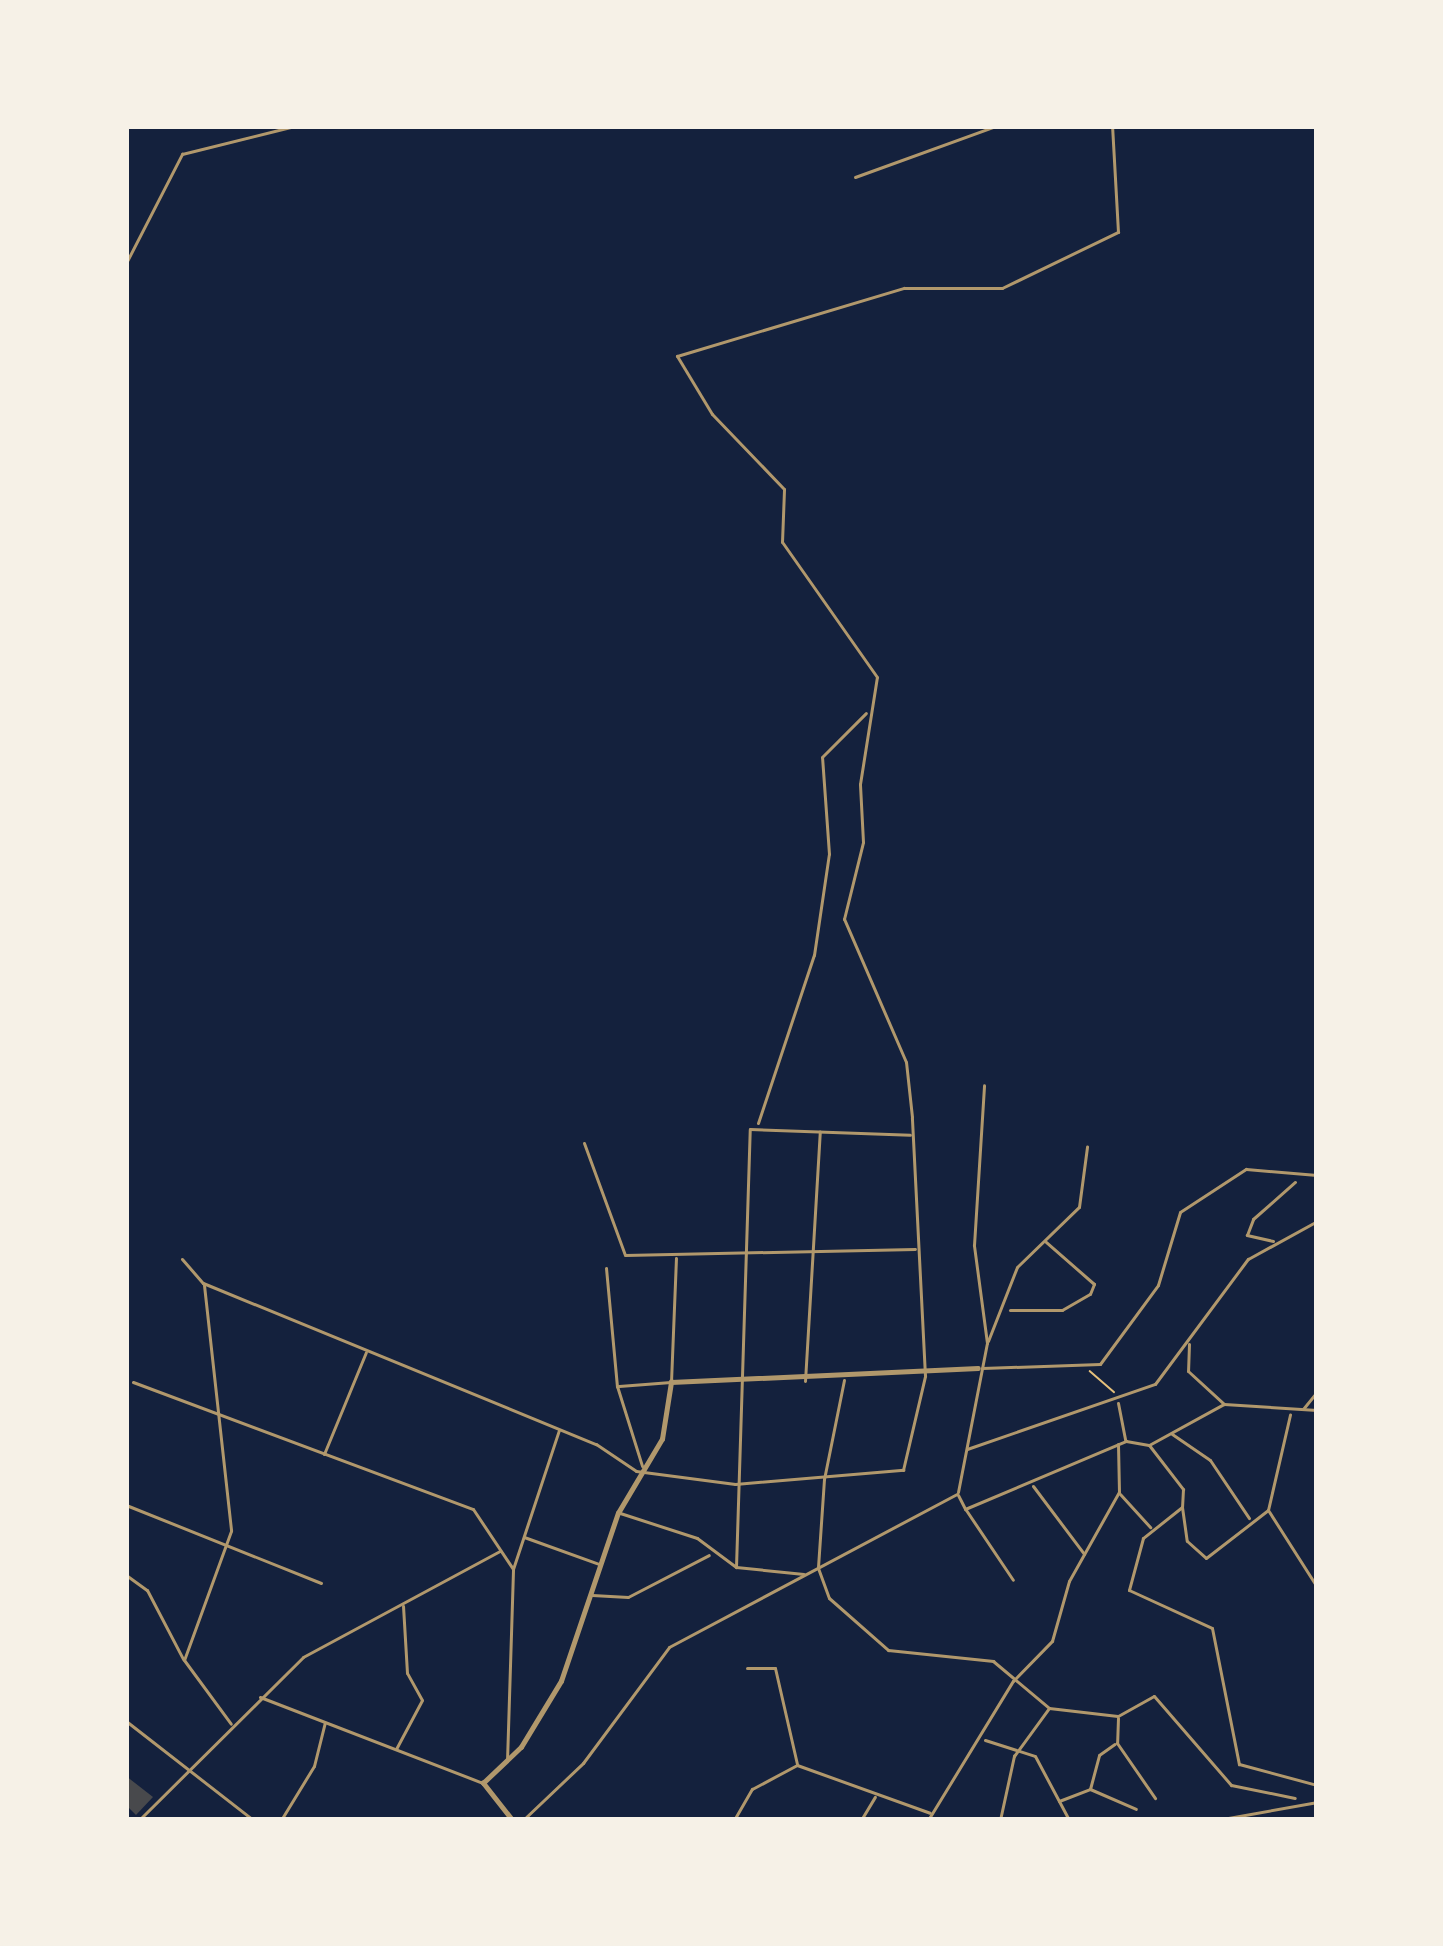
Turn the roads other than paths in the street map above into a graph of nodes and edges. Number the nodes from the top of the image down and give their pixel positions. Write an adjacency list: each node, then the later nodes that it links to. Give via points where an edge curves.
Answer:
1 (294, 126): 5 (street, via 182,154)
2 (996, 126): 4 (street)
3 (1112, 126): 6 (street, via 1118,232 1003,287 904,287 677,356 712,415 784,489 782,542 877,676)
4 (855, 177)
5 (126, 262)
6 (868, 711): 8 (street, via 822,757 829,854 814,955); 10 (street, via 863,842 844,919 906,1062)
7 (984, 1085): 27 (street, via 974,1245)
8 (757, 1124): 9 (street); 20 (street, via 750,1130)
9 (820, 1130): 10 (street); 19 (street)
10 (912, 1135): 18 (street)
11 (584, 1143): 21 (street, via 625,1255)
12 (1087, 1147): 17 (street, via 1079,1207)
13 (1317, 1174): 14 (street)
14 (1298, 1180): 16 (street, via 1252,1219 1254,1242); 29 (street, via 1246,1169 1195,1200 1166,1242 1158,1285 1100,1364)
15 (1317, 1221): 16 (street)
16 (1275, 1240): 26 (street)
17 (1046, 1242): 25 (street, via 1018,1268); 25 (street, via 1094,1284 1090,1294 1062,1310)
18 (916, 1249): 19 (street); 30 (street)
19 (816, 1250): 20 (street); 32 (street)
20 (744, 1253): 21 (street); 35 (street)
21 (676, 1258): 34 (street)
22 (182, 1259): 24 (street)
23 (606, 1268): 36 (street)
24 (203, 1283): 28 (street); 43 (street)
25 (1009, 1310): 27 (street)
26 (1189, 1342): 38 (street, via 1155,1384); 39 (street, via 1188,1371)
27 (987, 1343): 29 (street)
28 (367, 1350): 44 (street); 50 (street)
29 (978, 1368): 30 (street); 49 (street)
30 (925, 1376): 31 (street); 52 (street, via 903,1470)
31 (844, 1380): 32 (street); 52 (street)
32 (805, 1381): 35 (street)
33 (133, 1382): 43 (street)
34 (670, 1382): 35 (street); 36 (street); 51 (street, via 662,1439)
35 (740, 1382): 53 (street)
36 (617, 1386): 51 (street)
37 (1317, 1391): 40 (street)
38 (1118, 1401): 46 (street); 49 (street)
39 (1224, 1404): 42 (street); 45 (street)
40 (1302, 1410): 41 (street); 42 (street)
41 (1317, 1411)
42 (1290, 1415): 60 (street)
43 (218, 1416): 50 (street); 65 (street)
44 (559, 1428): 51 (street); 64 (street)
45 (1172, 1434): 48 (street); 62 (street, via 1210,1460)
46 (1126, 1441): 47 (street); 48 (street)
47 (1118, 1444): 54 (street); 55 (street)
48 (1149, 1445): 58 (street, via 1183,1489)
49 (967, 1449): 56 (street)
50 (322, 1458): 66 (street, via 485,1515)
51 (639, 1468): 53 (street); 61 (street)
52 (824, 1479): 53 (street); 71 (street)
53 (735, 1484): 70 (street)
54 (1033, 1484): 59 (street); 68 (street)
55 (1119, 1492): 63 (street); 68 (street)
56 (957, 1494): 59 (street); 71 (street)
57 (126, 1505): 65 (street)
58 (1182, 1507): 62 (street, via 1200,1557); 63 (street)
59 (965, 1509): 75 (street)
60 (1268, 1510): 62 (street); 77 (street)
61 (618, 1513): 67 (street, via 698,1538); 69 (street)
62 (1250, 1519)
63 (1151, 1528): 97 (street, via 1124,1580 1212,1628 1226,1663 1232,1754 1258,1773)
64 (522, 1537): 69 (street); 72 (street)
65 (230, 1544): 76 (street); 80 (street)
66 (500, 1551): 72 (street); 79 (street)
67 (710, 1554): 70 (street); 78 (street, via 628,1597)
68 (1085, 1556): 82 (street, via 1052,1641)
69 (599, 1564): 78 (street)
70 (736, 1567): 73 (street)
71 (818, 1568): 73 (street); 82 (street, via 829,1598 888,1650 993,1661)
72 (513, 1569): 93 (street)
73 (806, 1574): 110 (street, via 669,1647 583,1763)
74 (126, 1575): 80 (street, via 147,1590)
75 (1013, 1580)
76 (321, 1583)
77 (1317, 1587)
78 (589, 1595): 93 (street, via 561,1681)
79 (403, 1606): 83 (street, via 319,1647); 92 (street, via 406,1673 422,1700)
80 (184, 1660): 88 (street)
81 (747, 1668): 94 (street, via 775,1668)
82 (1013, 1681): 84 (street); 89 (street)
83 (253, 1700): 86 (street); 88 (street)
84 (1049, 1708): 85 (street); 91 (street)
85 (1118, 1716): 90 (street); 101 (street, via 1154,1696 1231,1785)
86 (325, 1720): 92 (street); 108 (street, via 314,1766)
87 (126, 1721): 95 (street)
88 (231, 1724): 95 (street)
89 (983, 1741): 91 (street); 105 (street)
90 (1117, 1743): 98 (street, via 1099,1755); 100 (street)
91 (1024, 1747): 102 (street, via 1057,1780); 114 (street)
92 (395, 1751): 96 (street)
93 (507, 1762): 96 (street)
94 (797, 1766): 99 (street); 111 (street, via 752,1789)
95 (187, 1769): 106 (street); 107 (street)
96 (483, 1783): 109 (street)
97 (1317, 1785)
98 (1090, 1789): 102 (street); 104 (street)
99 (876, 1795): 105 (street); 112 (street)
100 (1155, 1798)
101 (1295, 1798): 103 (street); 116 (street)
102 (1058, 1801): 115 (street)
103 (1317, 1802)
104 (1136, 1809)
105 (932, 1813): 113 (street)
106 (140, 1820)
107 (253, 1820)
108 (280, 1820)
109 (512, 1820)
110 (523, 1820)
111 (734, 1820)
112 (861, 1820)
113 (928, 1820)
114 (1000, 1820)
115 (1070, 1820)
116 (1217, 1820)

